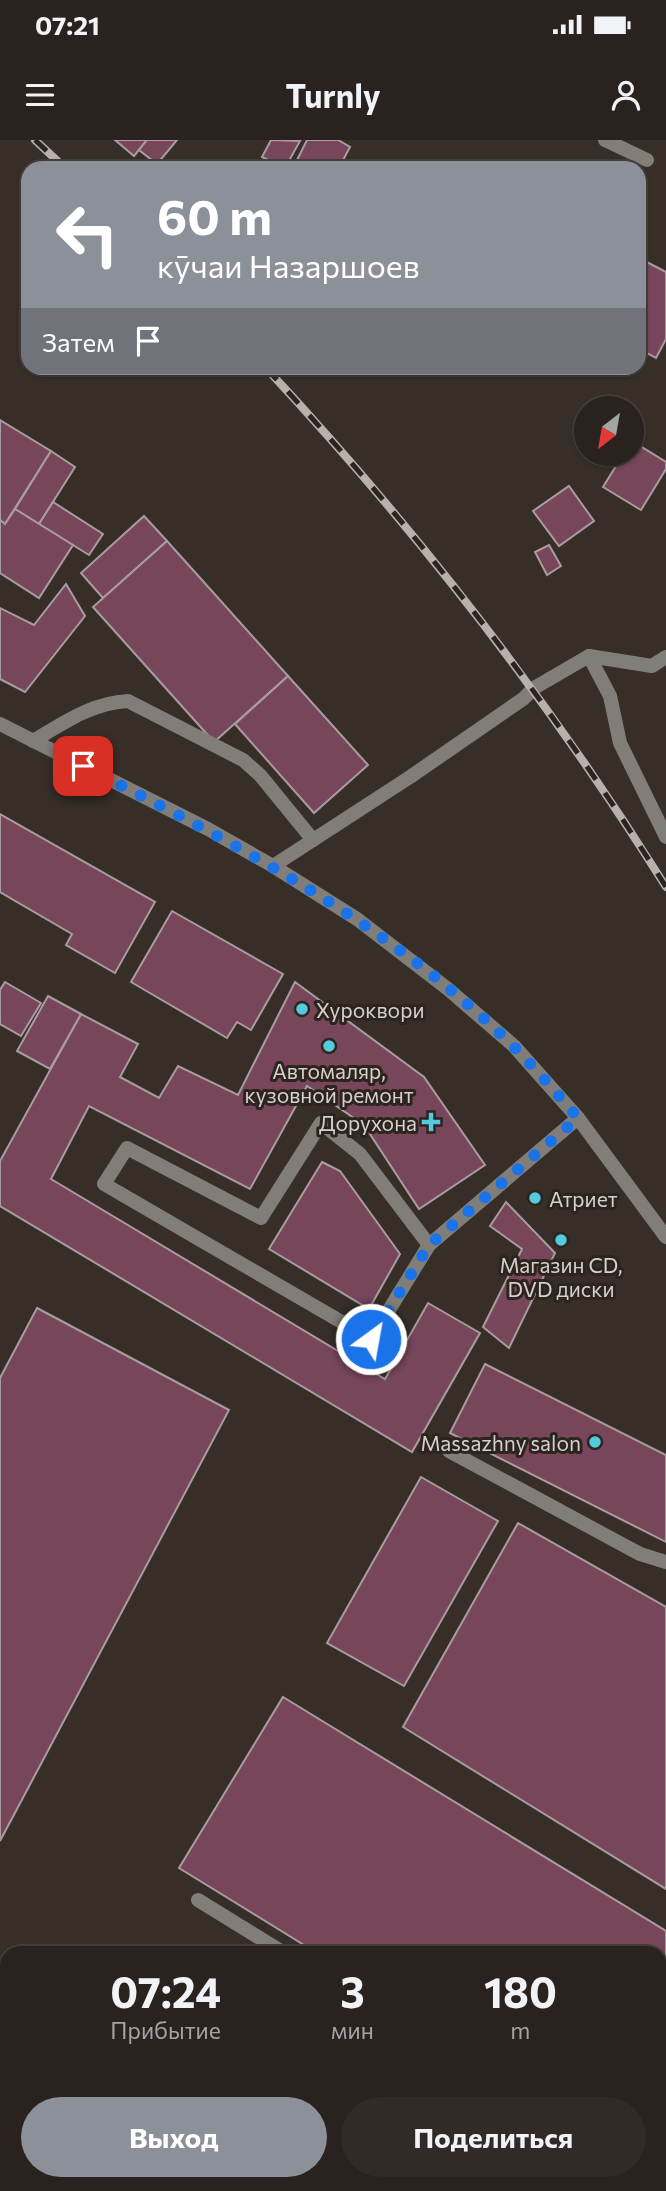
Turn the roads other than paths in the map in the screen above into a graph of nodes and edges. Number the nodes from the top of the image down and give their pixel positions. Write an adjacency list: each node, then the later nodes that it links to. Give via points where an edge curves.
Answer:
1 (605, 140): 2 (street)
2 (647, 160)
3 (589, 656): 4 (street, via 652,666); 7 (street, via 610,696 620,743); 8 (street, via 534,688)
4 (666, 657)
5 (0, 724): 6 (street)
6 (33, 741): 8 (street, via 88,709 128,701 243,760); 9 (street)
7 (666, 836)
8 (313, 840): 9 (street)
9 (273, 866): 10 (street, via 357,919 448,989 514,1046)
10 (578, 1118): 11 (street); 12 (street)
11 (666, 1237)
12 (429, 1245): 12 (street, via 371,1339 104,1184 127,1147 261,1218 321,1124 360,1154)
13 (449, 1451): 14 (street, via 640,1554)
14 (666, 1563)
15 (198, 1900): 16 (street)
16 (273, 1946)

